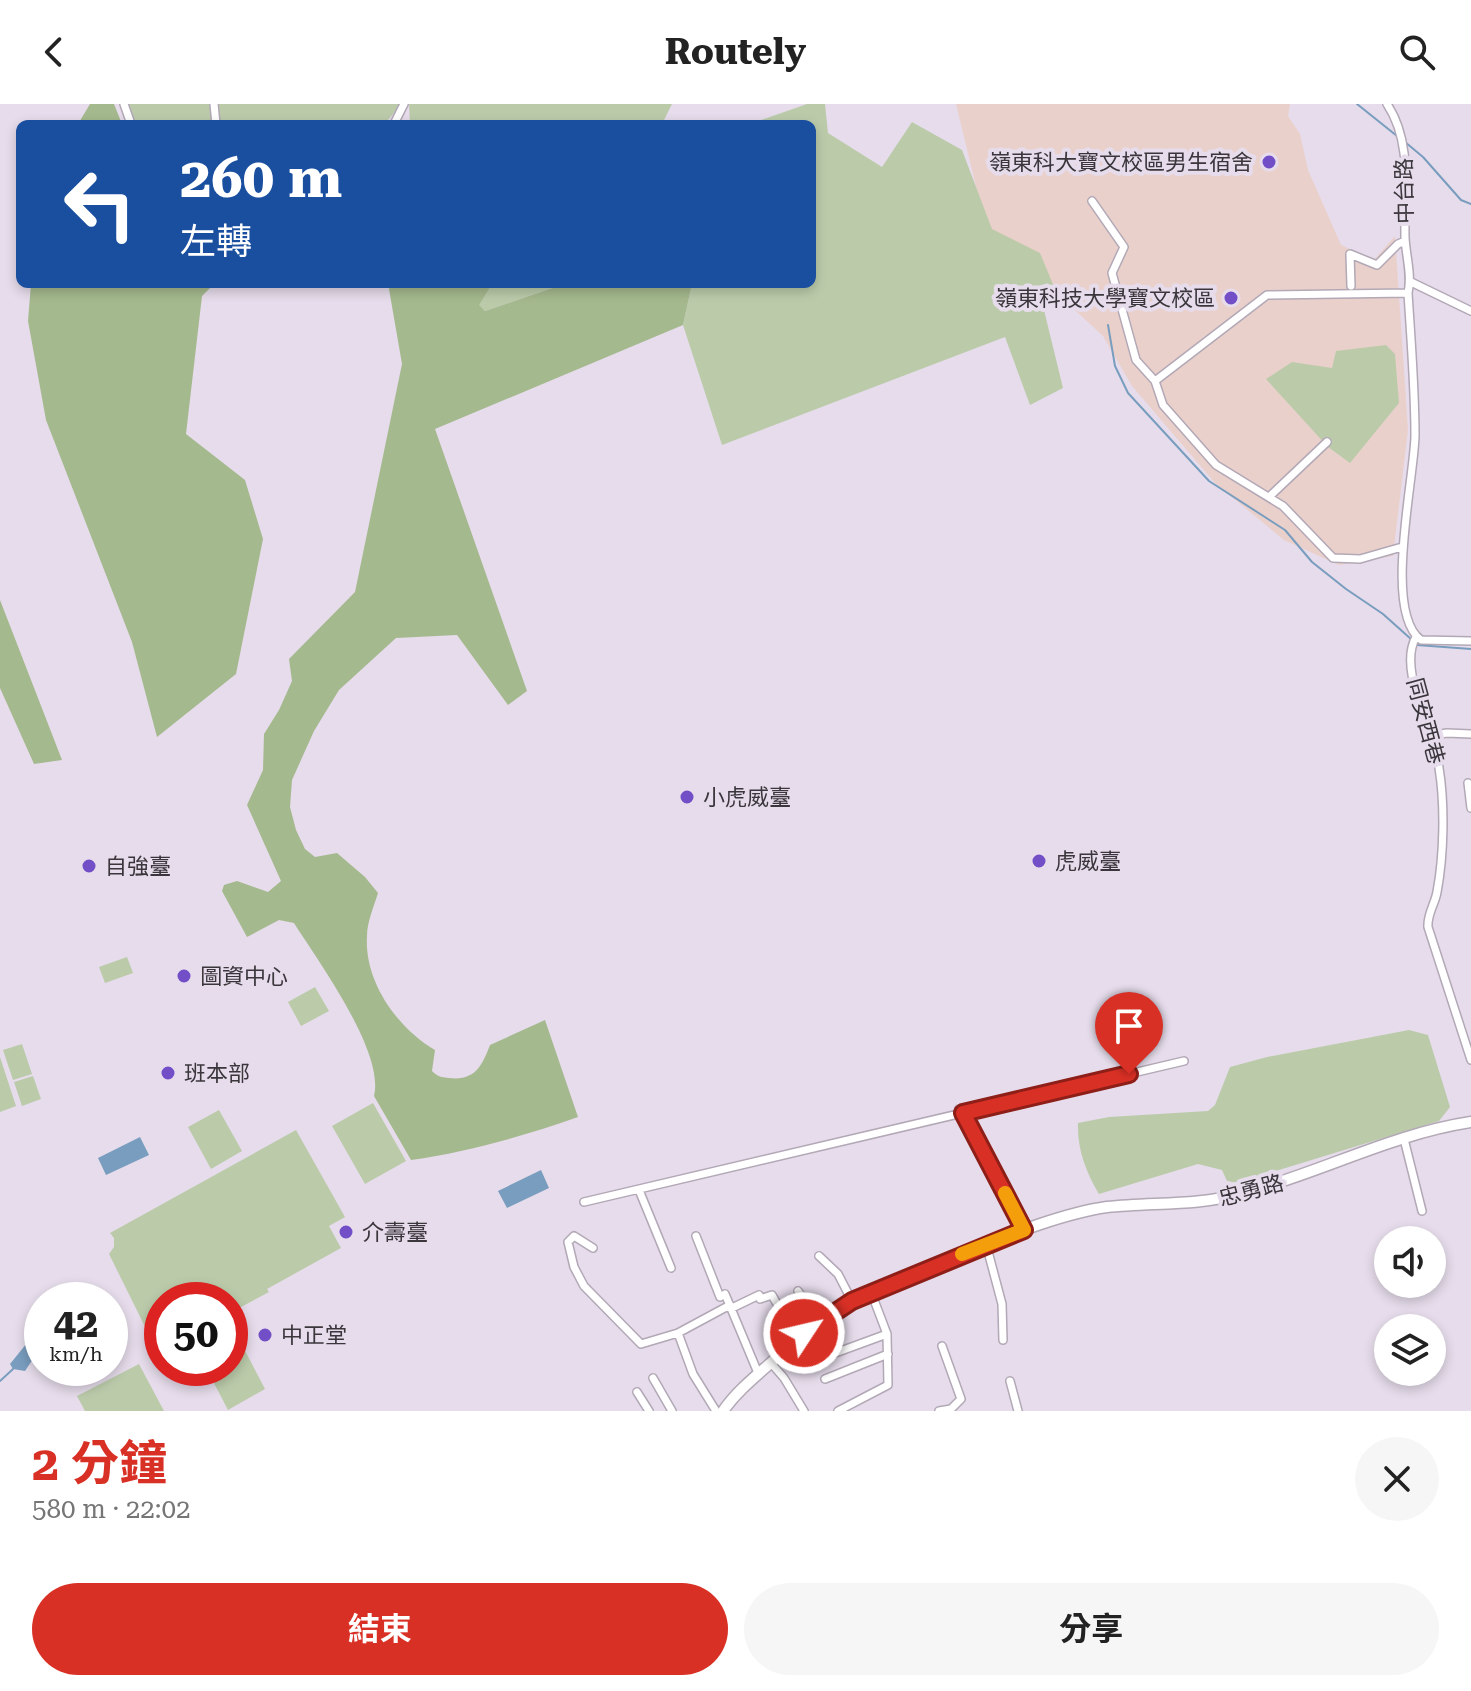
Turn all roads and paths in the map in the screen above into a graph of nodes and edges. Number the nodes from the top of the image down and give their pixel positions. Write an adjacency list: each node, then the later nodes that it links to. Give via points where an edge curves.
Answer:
1 (1387, 104): 3 (street, 中台路, via 1403,146)
2 (1092, 201): 8 (street, via 1122,241 1112,273 1136,360)
3 (1405, 241): 4 (street, 中台路); 5 (street, via 1377,265 1350,254)
4 (1411, 282): 6 (street, 同安西巷); 7 (street)
5 (1351, 286)
6 (1408, 293): 8 (street, via 1267,295); 11 (street, 同安西巷, via 1415,438)
7 (1471, 311)
8 (1155, 381): 10 (street, via 1163,405 1216,465)
9 (1327, 442): 10 (street)
10 (1270, 496): 11 (street, via 1333,558 1360,559)
11 (1402, 547): 12 (street, 同安西巷, via 1406,611)
12 (1416, 637): 13 (street); 15 (street, 同安西巷, via 1410,653)
13 (1467, 642)
14 (1471, 734): 15 (street)
15 (1429, 736): 18 (street, 同安西巷, via 1439,764 1442,809 1440,874 1428,927)
16 (1468, 783): 17 (street)
17 (1471, 808)
18 (1471, 1060)
19 (1184, 1061): 20 (street)
20 (961, 1111): 23 (street); 26 (street)
21 (1471, 1122): 22 (main road, 忠勇路)
22 (1404, 1139): 25 (street); 26 (main road, 忠勇路, via 1225,1198 1107,1207)
23 (639, 1190): 24 (street); 31 (street)
24 (584, 1202)
25 (1422, 1211)
26 (1024, 1230): 28 (main road, 忠勇路)
27 (696, 1236): 35 (street, via 720,1297 725,1294)
28 (986, 1244): 33 (main road, 忠勇路); 40 (street, via 1002,1304)
29 (593, 1248): 37 (street, via 574,1236 568,1242 581,1283 638,1343)
30 (819, 1256): 34 (street, via 838,1274)
31 (671, 1268)
32 (798, 1291): 36 (street)
33 (871, 1292): 34 (main road, 忠勇路); 39 (street)
34 (852, 1301): 36 (main road, 忠勇路)
35 (731, 1307): 37 (street); 38 (street, via 772,1295 779,1312); 45 (street)
36 (819, 1322): 38 (main road, 忠勇路)
37 (678, 1333): 52 (street, via 693,1374)
38 (804, 1333): 44 (main road, 忠勇路)
39 (887, 1334): 42 (street); 43 (street)
40 (1003, 1340)
41 (942, 1346): 56 (street, via 961,1399)
42 (888, 1354): 47 (street); 55 (street, via 888,1385)
43 (827, 1356)
44 (771, 1363): 45 (main road, 忠勇路); 54 (street)
45 (758, 1373): 53 (main road, 忠勇路)
46 (653, 1378): 51 (street)
47 (825, 1379)
48 (1010, 1381): 57 (street)
49 (637, 1392): 50 (street)
50 (649, 1411)
51 (672, 1411)
52 (716, 1411)
53 (723, 1411)
54 (804, 1411)
55 (838, 1411)
56 (939, 1411)
57 (1018, 1411)

